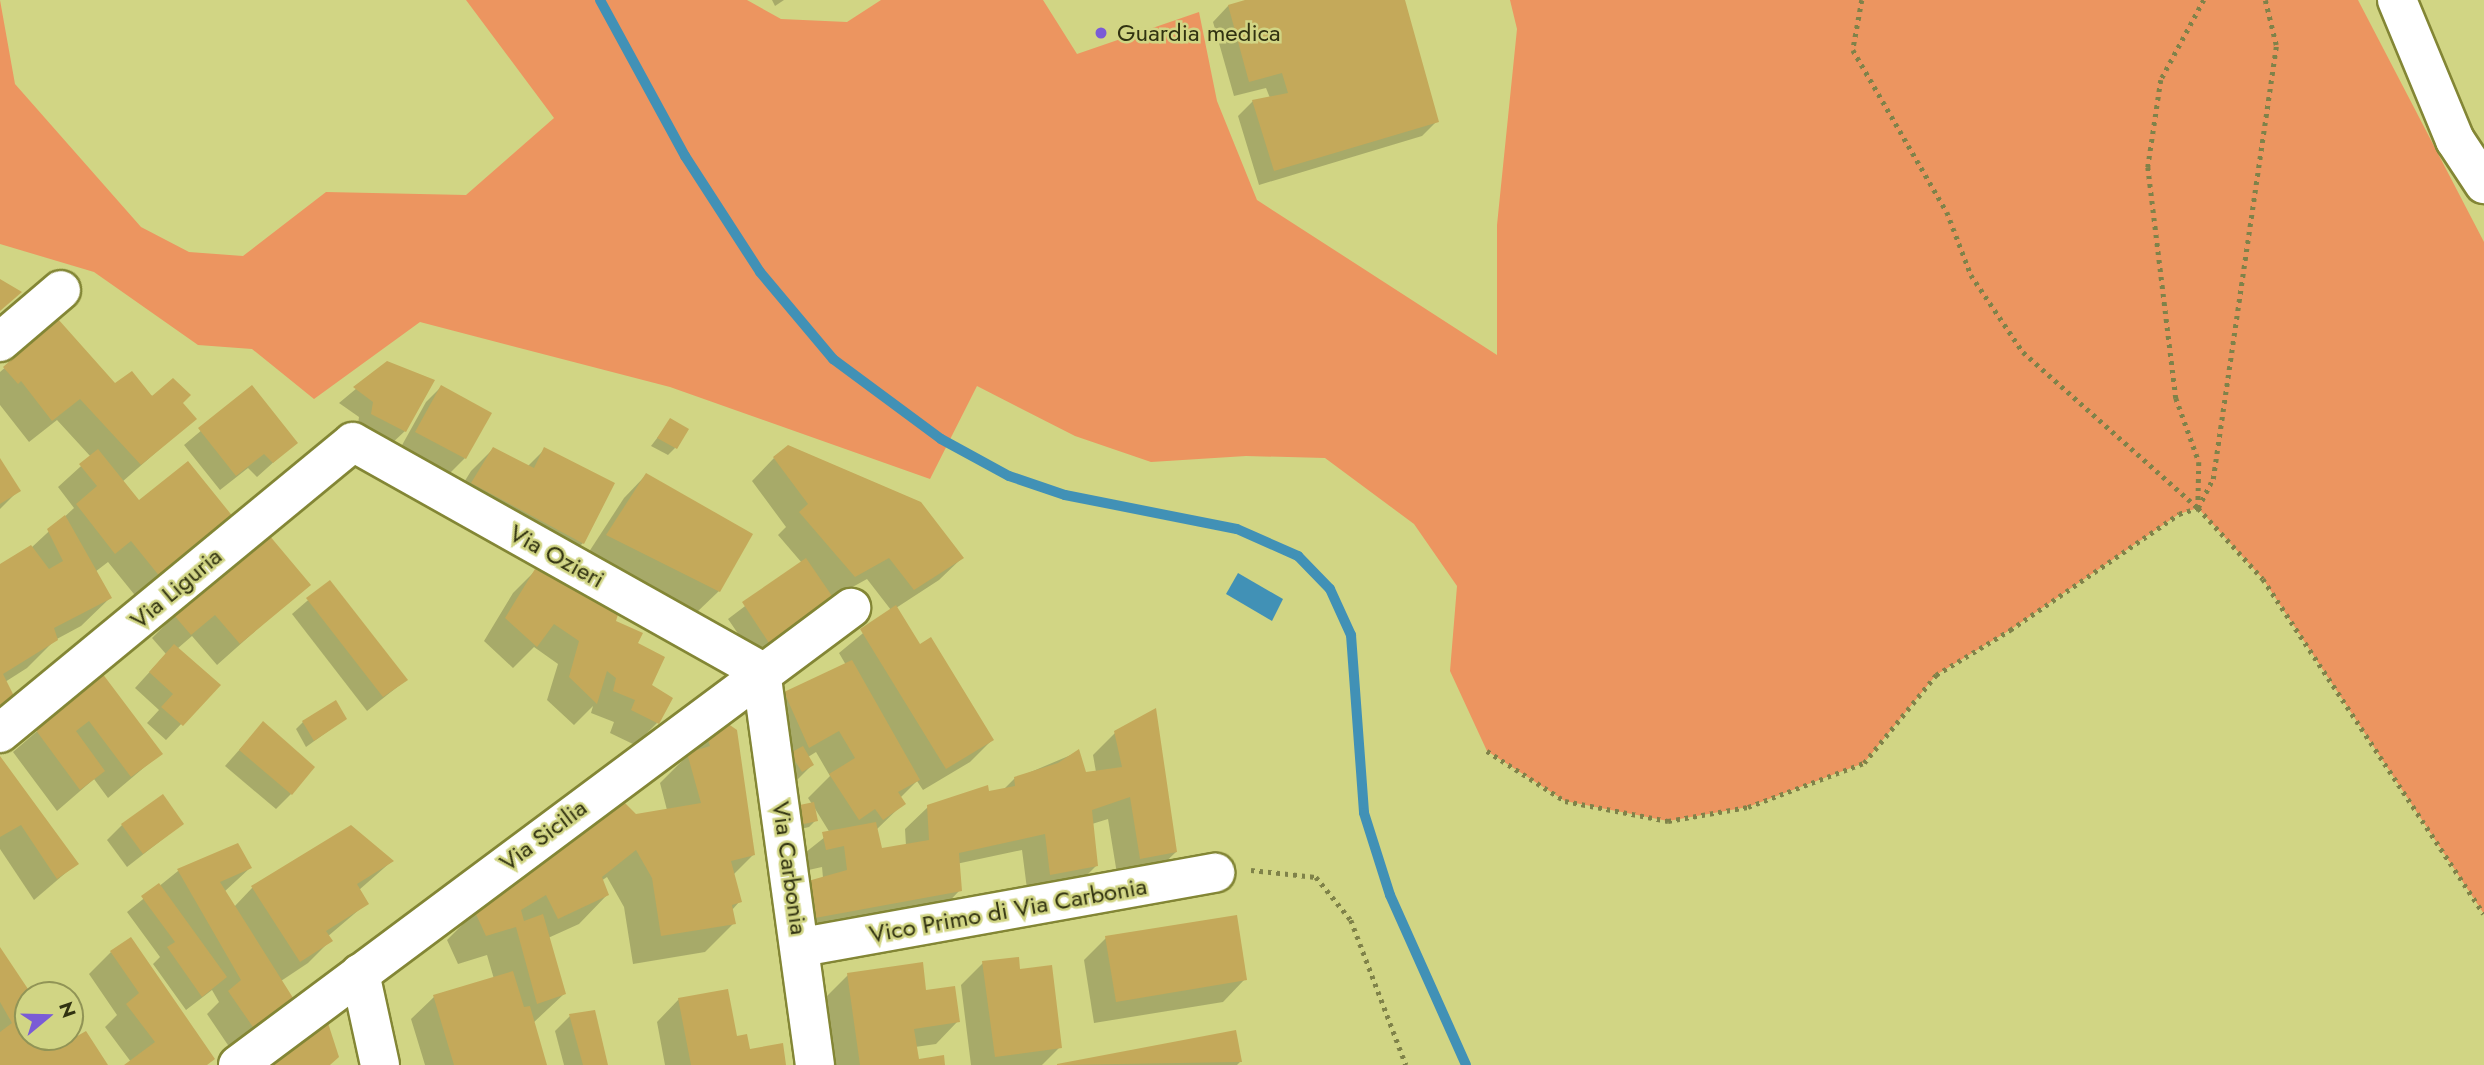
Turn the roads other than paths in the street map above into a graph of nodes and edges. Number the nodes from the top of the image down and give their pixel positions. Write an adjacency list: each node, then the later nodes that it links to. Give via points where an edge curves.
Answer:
1 (2397, 0): 2 (street, via 2455,140)
2 (2484, 184)
3 (61, 290): 4 (street)
4 (0, 342)
5 (353, 442): 7 (street, Via Ozieri); 8 (street, Via Liguria)
6 (851, 608): 7 (street, Via Sicilia)
7 (761, 671): 10 (street, Via Carbonia); 11 (street, Via Sicilia)
8 (0, 733)
9 (1215, 873): 10 (street, Vico Primo di Via Carbonia)
10 (802, 947): 14 (street, Via Carbonia)
11 (360, 973): 12 (street, Via Sicilia); 13 (street)
12 (238, 1065)
13 (380, 1065)
14 (815, 1065)

